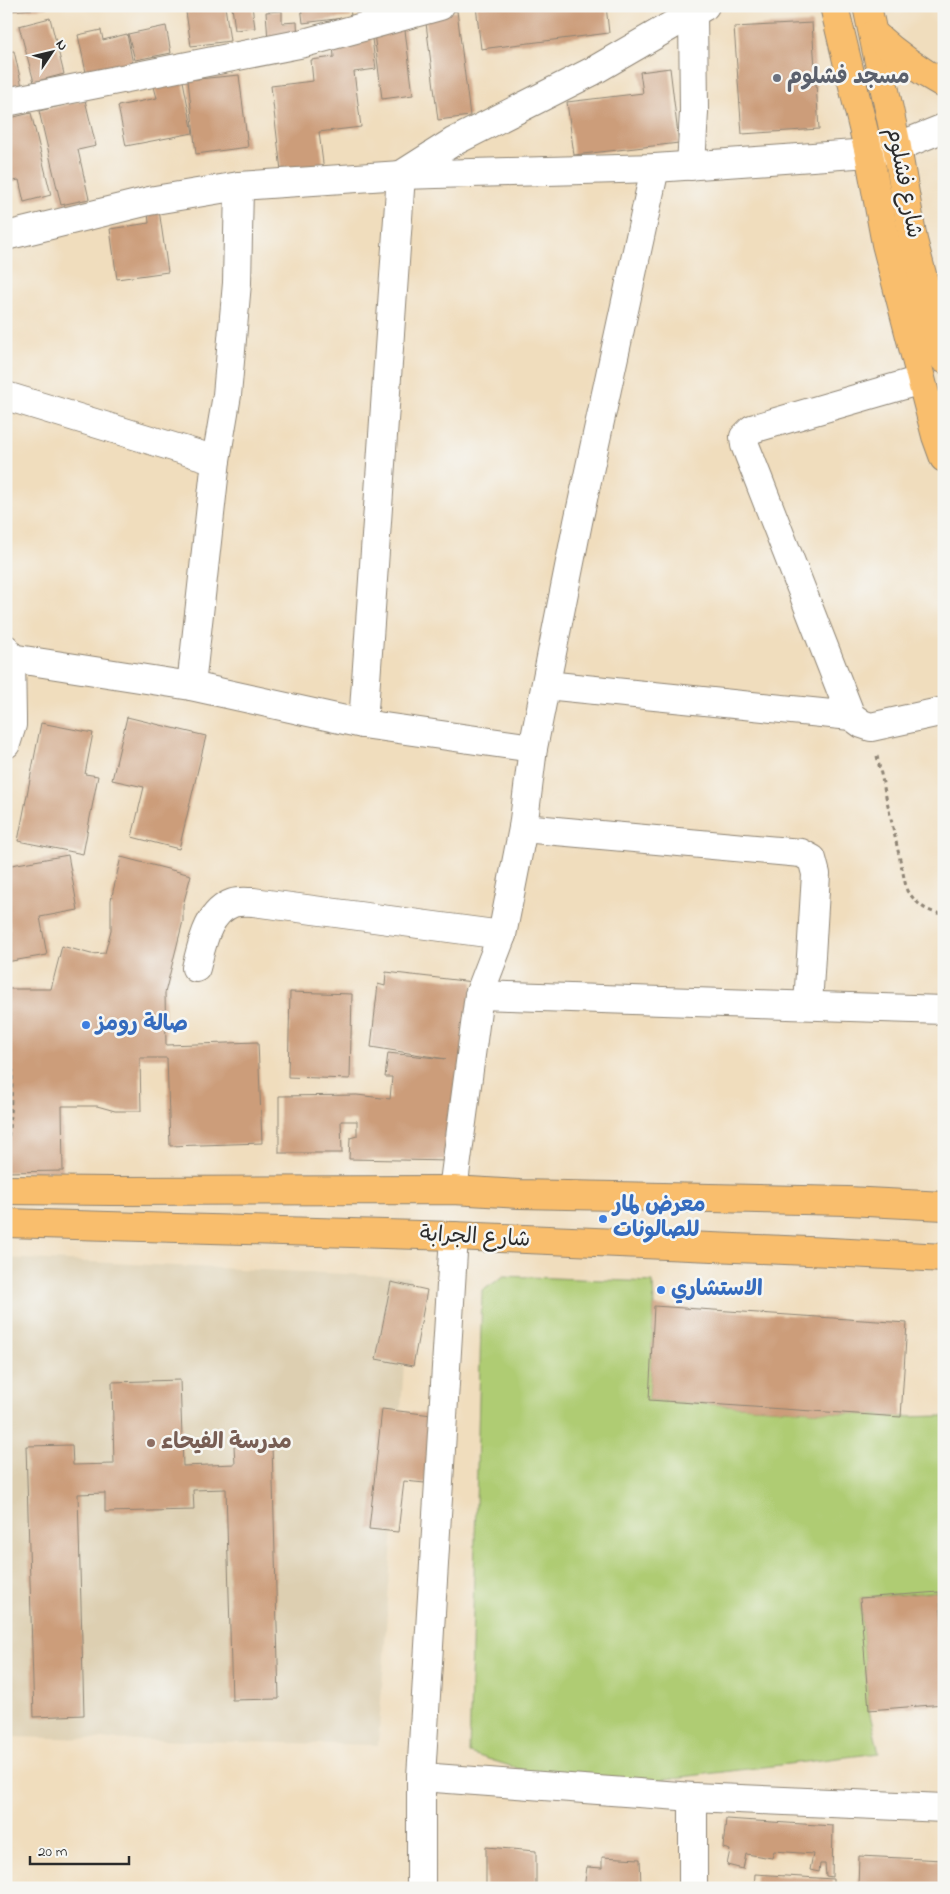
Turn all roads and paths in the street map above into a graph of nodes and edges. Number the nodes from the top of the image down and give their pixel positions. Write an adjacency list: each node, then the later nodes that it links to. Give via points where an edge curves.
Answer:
1 (440, 6): 7 (street, via 304,42)
2 (834, 6): 10 (main road, شارع فشلوم)
3 (868, 6): 5 (main road, شارع فشلوم)
4 (699, 9): 11 (street); 13 (street, via 592,71 453,142)
5 (874, 34): 6 (main road, via 896,55); 9 (main road, شارع فشلوم)
6 (944, 84)
7 (6, 102)
8 (944, 128): 9 (street)
9 (897, 147): 10 (street); 16 (main road, شارع فشلوم, via 913,240)
10 (869, 154): 11 (street); 17 (main road, شارع فشلوم, via 886,244)
11 (691, 166): 12 (street)
12 (655, 168): 13 (street); 22 (street)
13 (400, 175): 14 (street); 26 (street)
14 (239, 186): 15 (street); 20 (street, via 237,283 227,395)
15 (8, 229)
16 (944, 359)
17 (921, 380): 19 (main road, شارع فشلوم); 25 (street, via 752,429 744,437)
18 (6, 396): 20 (street)
19 (944, 458)
20 (216, 460): 23 (street)
21 (9, 653): 23 (street); 27 (street)
22 (546, 685): 25 (street); 28 (street)
23 (190, 686): 26 (street)
24 (944, 710): 25 (street)
25 (861, 722): 30 (path, via 907,891 918,905 932,913)
26 (363, 724): 28 (street)
27 (8, 727)
28 (533, 748): 29 (street)
29 (523, 828): 31 (street); 34 (street, via 801,853 812,859 816,874)
30 (944, 914)
31 (502, 934): 32 (street, via 253,902 233,903 216,915 206,932); 33 (street)
32 (196, 968)
33 (479, 995): 34 (street); 39 (street)
34 (808, 1004): 35 (street)
35 (944, 1010)
36 (13, 1070): 37 (path)
37 (7, 1163)
38 (6, 1190): 40 (main road, شارع الجرابة)
39 (453, 1190): 40 (main road, شارع الجرابة); 41 (main road, شارع الجرابة, via 848,1200)
40 (111, 1191): 43 (main road)
41 (944, 1206)
42 (6, 1223): 43 (main road, شارع الجرابة)
43 (111, 1226): 44 (main road, شارع الجرابة)
44 (454, 1236): 45 (main road, شارع الجرابة); 46 (street)
45 (944, 1258)
46 (421, 1777): 47 (street); 49 (street)
47 (694, 1797): 48 (street); 50 (street)
48 (944, 1808)
49 (421, 1888)
50 (693, 1888)

